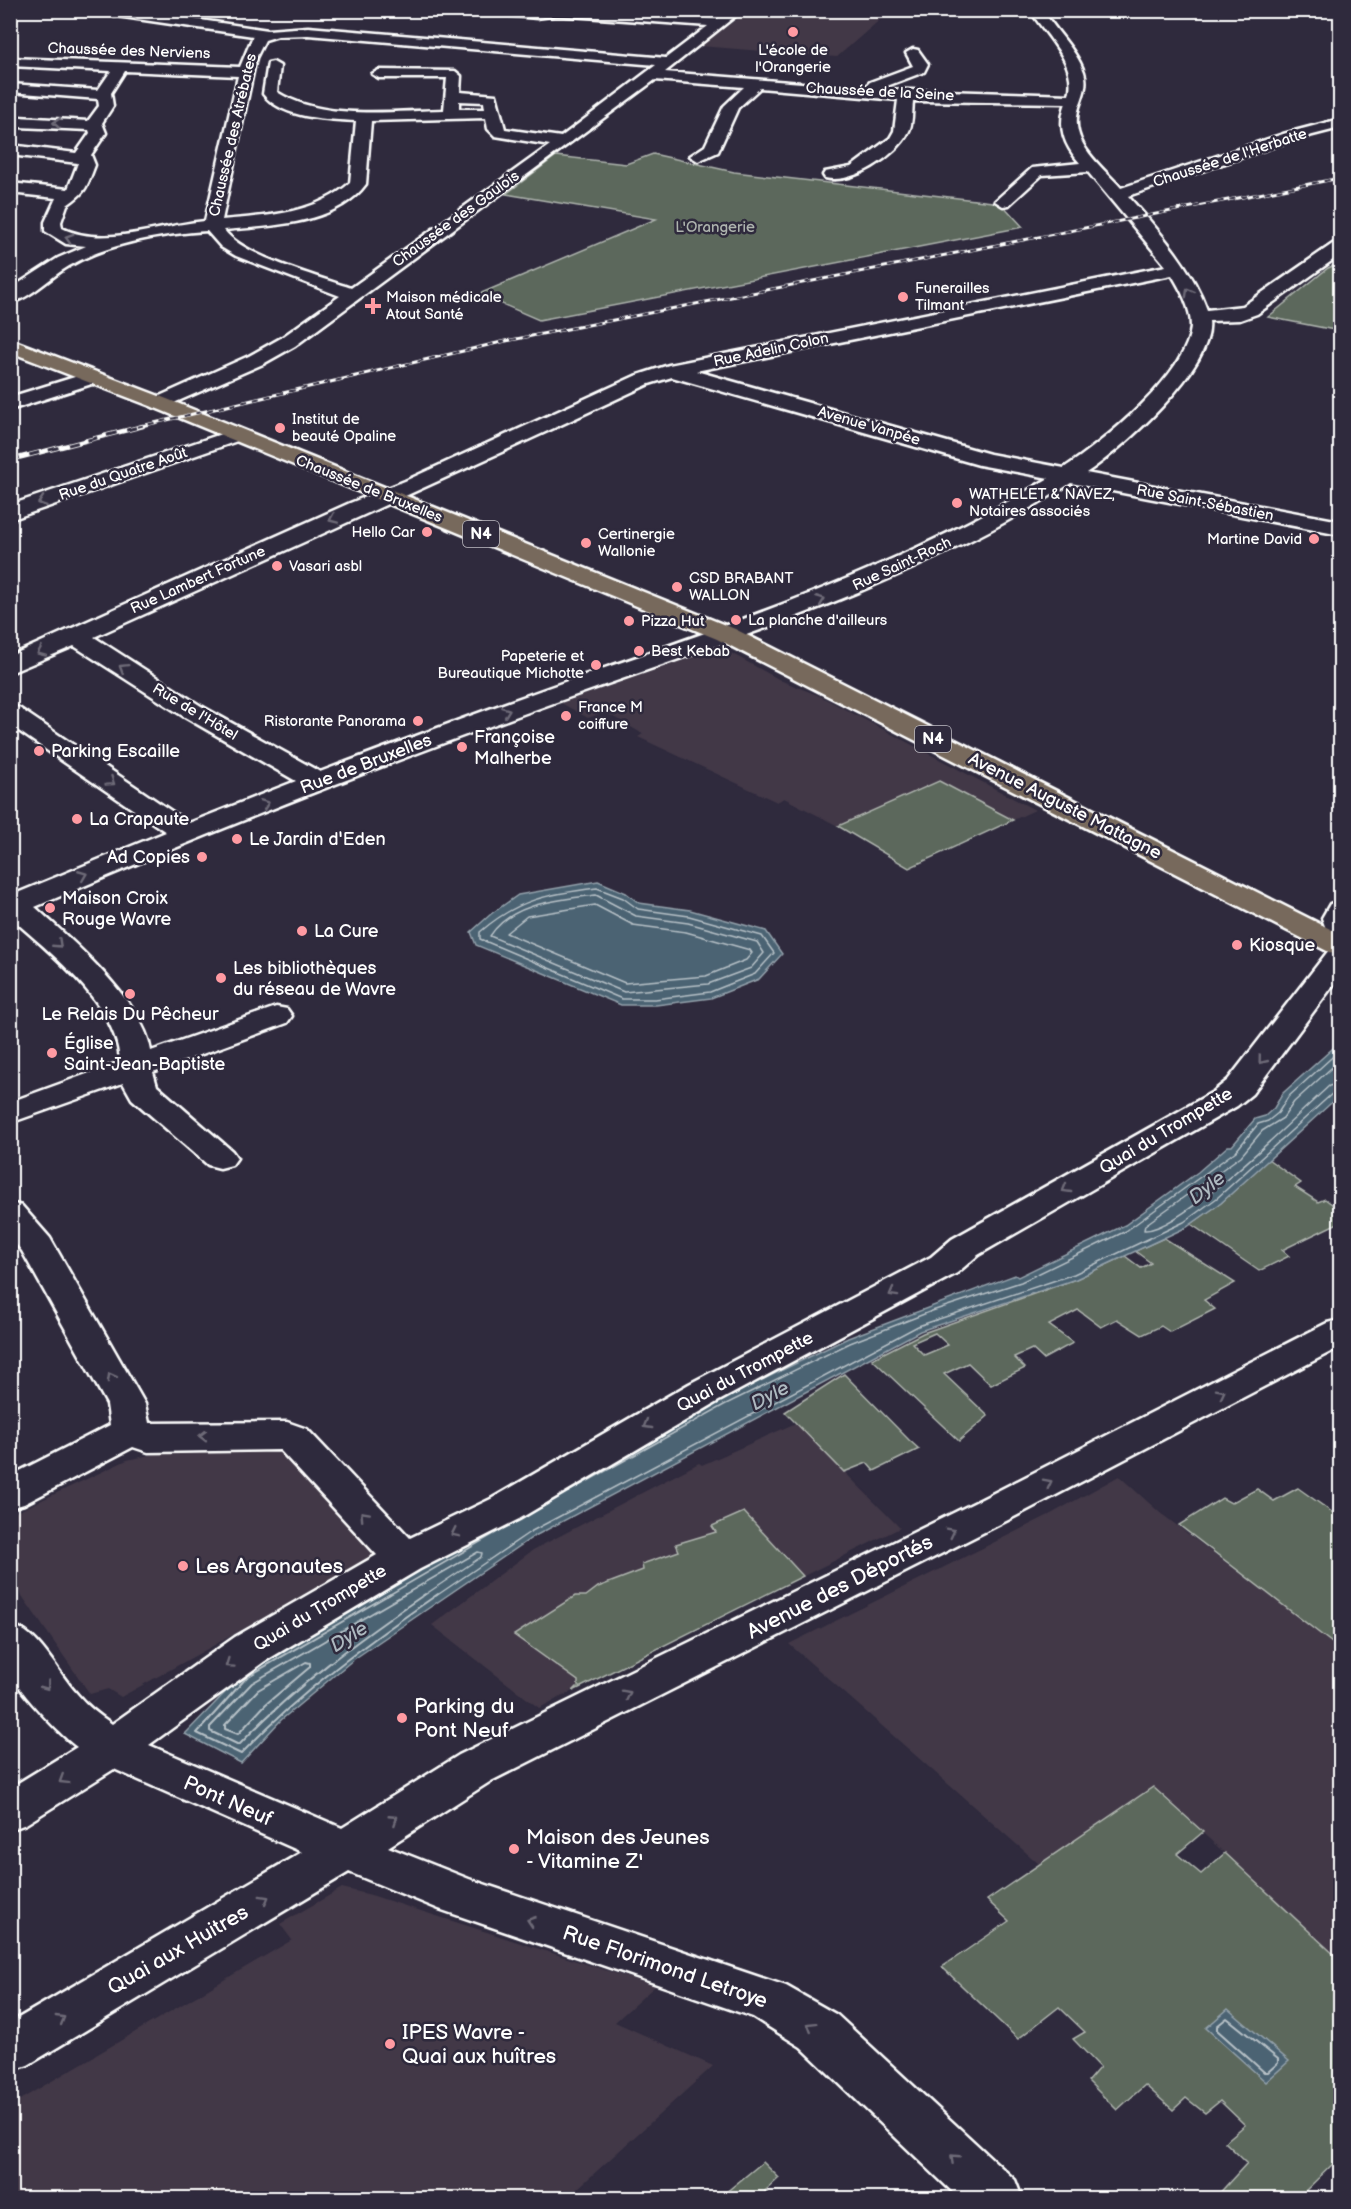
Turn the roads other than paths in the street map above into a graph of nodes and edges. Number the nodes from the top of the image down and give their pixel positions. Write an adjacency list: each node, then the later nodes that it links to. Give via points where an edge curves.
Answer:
1 (103, 10): 6 (street)
2 (492, 10): 7 (street)
3 (536, 10): 7 (street)
4 (737, 10): 8 (street, Chaussée des Gaulois)
5 (1036, 10): 23 (street, via 1077,71)
6 (144, 13): 9 (street)
7 (552, 13): 8 (street)
8 (721, 23): 12 (street, Chaussée des Gaulois)
9 (266, 34): 12 (street, via 308,31); 16 (street, Chaussée des Atrébates, via 256,40)
10 (913, 52): 19 (street, via 921,64 919,69 875,85)
11 (10, 62): 13 (street, Chaussée des Nerviens)
12 (668, 62): 15 (street, Chaussée des Gaulois)
13 (120, 67): 16 (street, Chaussée des Nerviens); 20 (street)
14 (379, 74): 21 (street, via 450,74 454,76)
15 (651, 75): 17 (street, Chaussée de la Seine); 30 (street, Chaussée des Gaulois)
16 (245, 79): 26 (street, Chaussée des Nerviens, via 272,76 270,94 294,108); 40 (street, Chaussée des Atrébates, via 214,208)
17 (756, 84): 19 (street, Chaussée de la Seine); 32 (street, via 731,106 712,149)
18 (10, 88): 20 (street)
19 (867, 93): 22 (street, Chaussée de la Seine)
20 (104, 95): 29 (street, via 106,106 97,116)
21 (453, 96): 24 (street, via 491,98); 25 (street)
22 (906, 96): 23 (street, Chaussée de la Seine); 35 (street, via 902,131 895,141 855,171)
23 (1073, 99): 34 (street, via 1067,124 1070,138)
24 (493, 113): 25 (street); 30 (street, via 500,133)
25 (451, 114): 26 (street)
26 (364, 115): 40 (street, via 358,184 351,192 324,207 298,214)
27 (18, 122): 29 (street, one-way to 27)
28 (1341, 123): 37 (street, Chaussée de l'Herbatte)
29 (95, 126): 33 (street, via 97,135 86,147)
30 (564, 142): 44 (street, Chaussée des Gaulois)
31 (10, 150): 33 (street)
32 (699, 156)
33 (84, 159): 38 (street, via 87,165)
34 (1092, 167): 37 (street); 39 (street, via 1038,171)
35 (831, 175)
36 (10, 188): 38 (street)
37 (1119, 194): 43 (street)
38 (74, 195): 41 (street, one-way to 38, via 82,242 56,233 52,225 58,206)
39 (1003, 201)
40 (213, 227): 41 (street, via 162,231); 44 (street, Chaussée des Atrébates, via 222,240 250,256)
41 (127, 241): 45 (street, via 66,261)
42 (1341, 248): 46 (street, via 1250,310)
43 (1175, 269): 46 (street, one-way to 43); 48 (street, Rue Adelin Colon)
44 (354, 295): 50 (street, Chaussée des Gaulois, via 256,360)
45 (10, 298)
46 (1199, 316): 53 (street, Rue Saint-Roch, via 1200,328 1176,378 1117,442)
47 (10, 345): 49 (main road, Chaussée de Bruxelles / N4)
48 (669, 370): 53 (street, Avenue Vanpée, via 987,460); 54 (street, Rue Adelin Colon)
49 (91, 378): 50 (main road, Chaussée de Bruxelles / N4); 51 (street)
50 (160, 403): 52 (main road, Chaussée de Bruxelles / N4)
51 (10, 404)
52 (236, 435): 54 (main road, Chaussée de Bruxelles / N4); 55 (street, Rue du Quatre Août, one-way to 55)
53 (1071, 477): 56 (street, Rue Saint-Sébastien); 57 (street, Rue Saint-Roch, one-way to 53, via 841,593)
54 (387, 496): 57 (main road, Chaussée de Bruxelles / N4); 58 (street, Rue Lambert Fortune, one-way to 58)
55 (10, 513)
56 (1341, 528)
57 (726, 634): 63 (street, Rue de Bruxelles, one-way to 57, via 599,676); 68 (main road, Avenue Auguste Mattagne / N4)
58 (75, 636): 59 (street, Rue Lambert Fortune, one-way to 59); 63 (street, Rue de l'Hôtel, one-way to 58, via 192,711)
59 (10, 666)
60 (10, 713): 61 (street)
61 (36, 729): 62 (street); 64 (street, one-way to 64)
62 (10, 738)
63 (318, 783): 64 (street, Rue de Bruxelles, one-way to 63)
64 (186, 834): 65 (street, Rue de Bruxelles, one-way to 64)
65 (13, 906): 71 (street, one-way to 71, via 92,978 132,1037)
66 (1341, 910): 67 (street, via 1337,918)
67 (1341, 931)
68 (1341, 946)
69 (1341, 956): 78 (street, Quai du Trompette, one-way to 78, via 1240,1087 1225,1099 965,1247 934,1270 703,1393 505,1509)
70 (276, 1016): 71 (street)
71 (136, 1069): 72 (street); 73 (street, via 137,1083 144,1092)
72 (10, 1113)
73 (220, 1158)
74 (10, 1214): 76 (street, one-way to 74, via 126,1404 37,1246)
75 (1341, 1332): 82 (street, Avenue des Déportés, one-way to 75, via 475,1768 985,1515)
76 (131, 1431): 77 (street); 78 (street, one-way to 76, via 287,1436 148,1438)
77 (10, 1494)
78 (405, 1558): 80 (street, Quai du Trompette, one-way to 80, via 250,1649)
79 (10, 1640): 80 (street, Pont Neuf, one-way to 80, via 60,1705 79,1725)
80 (112, 1748): 81 (street, Quai du Trompette, one-way to 81); 82 (street, Pont Neuf)
81 (10, 1811)
82 (345, 1851): 83 (street, Quai aux Huitres, one-way to 82); 84 (street, Rue Florimond Letroye, one-way to 82, via 819,2031 769,2001 456,1895)
83 (10, 2049)
84 (996, 2199)

